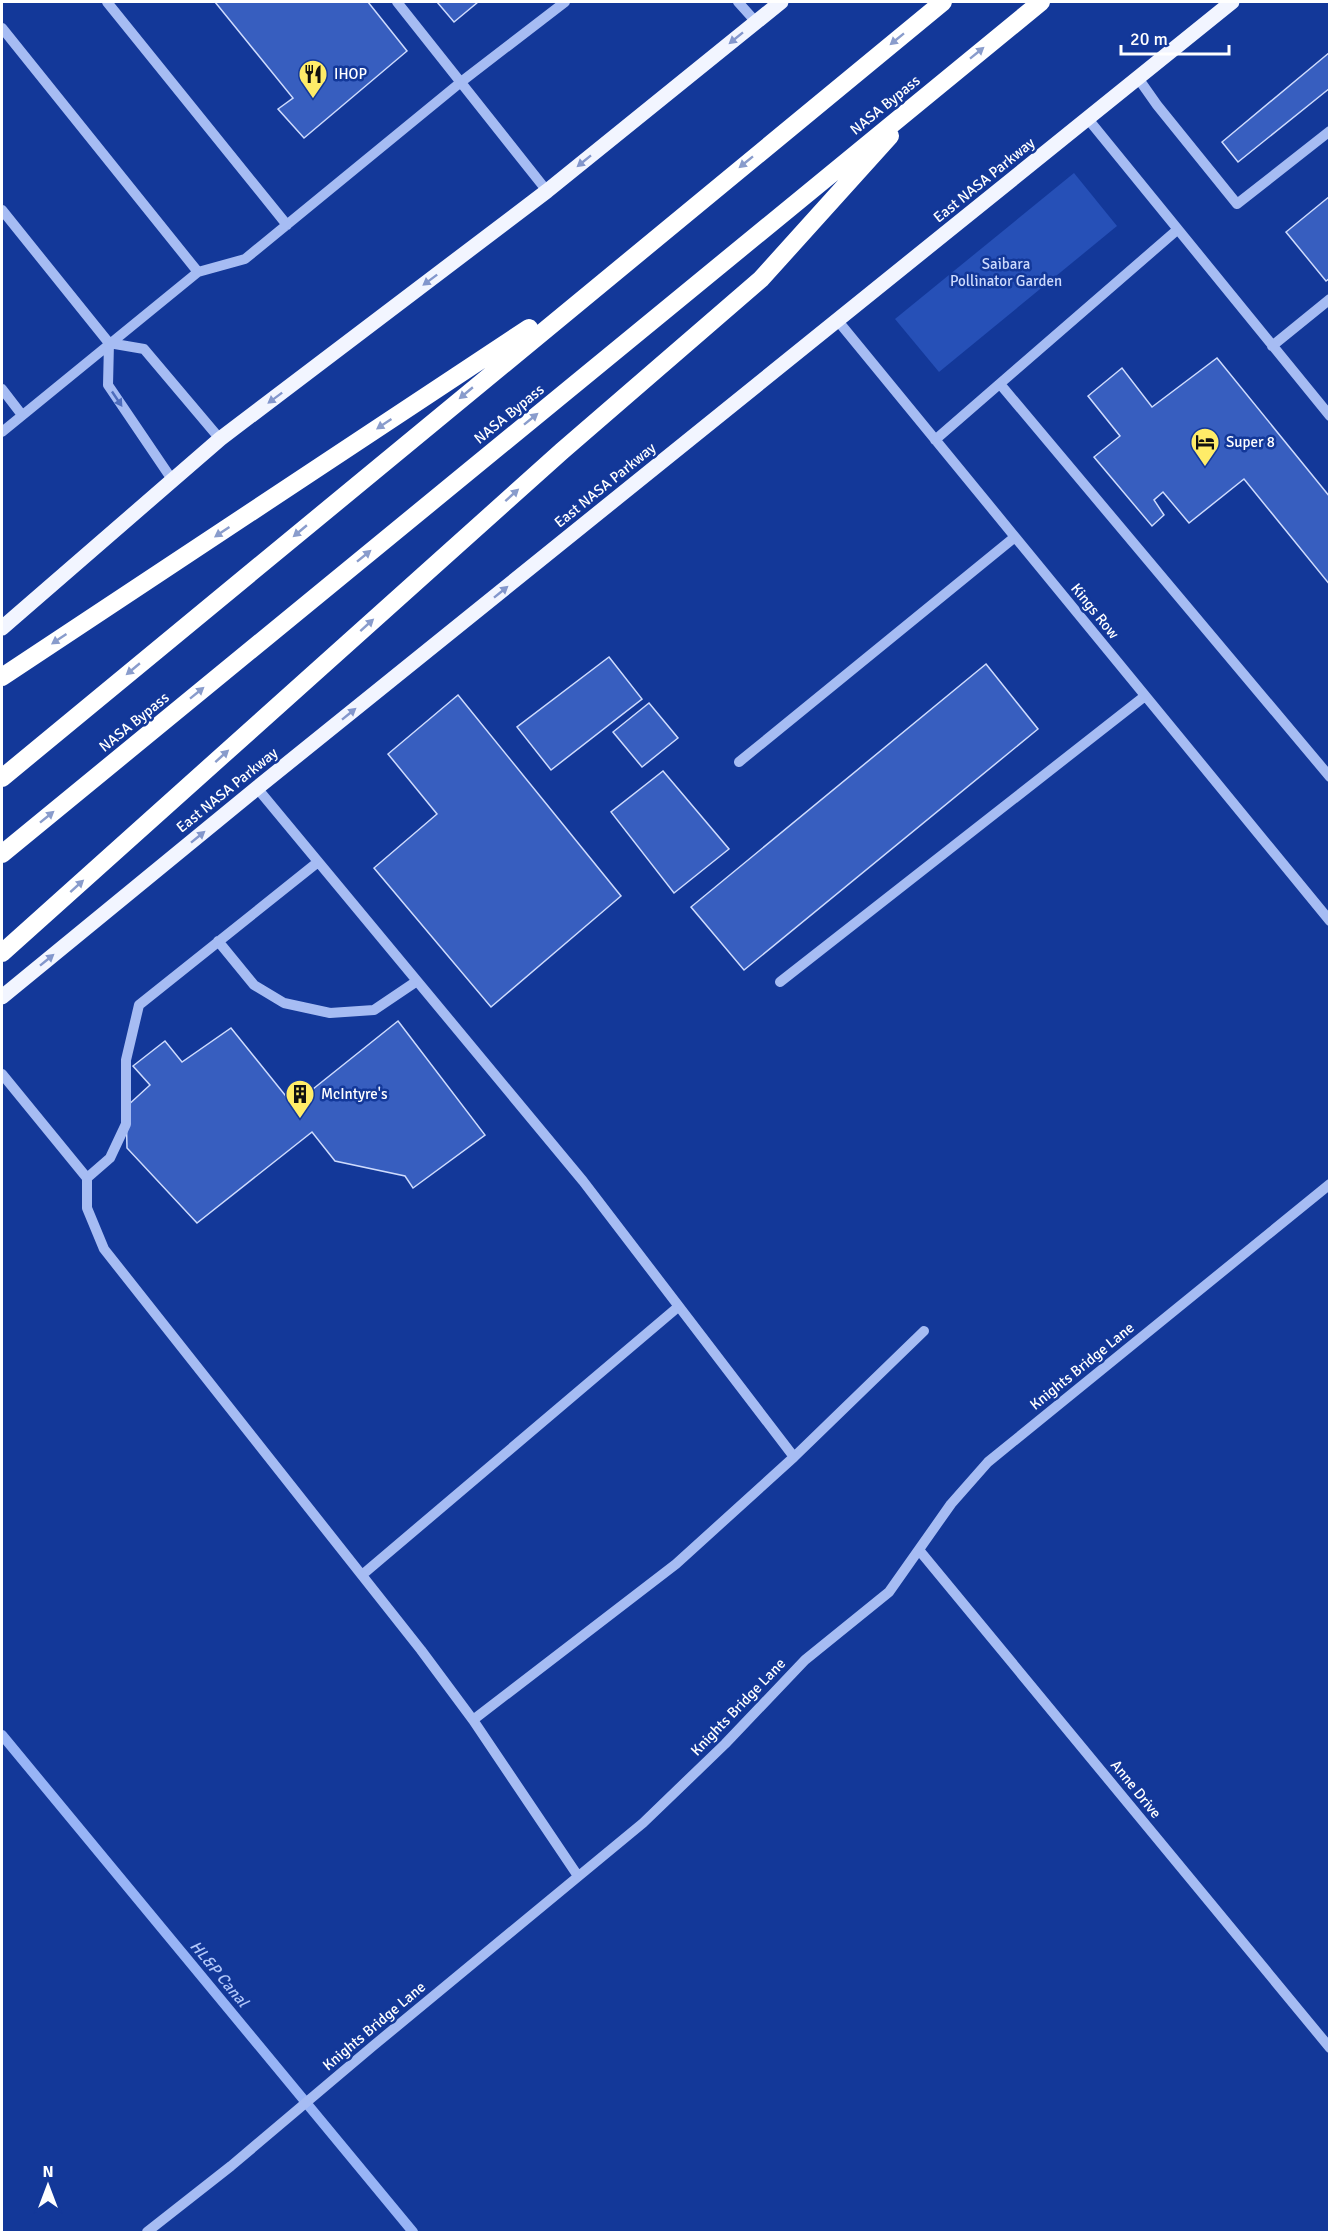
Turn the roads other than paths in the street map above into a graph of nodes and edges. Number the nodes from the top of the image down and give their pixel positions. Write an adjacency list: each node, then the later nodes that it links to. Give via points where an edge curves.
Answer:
1 (107, 2): 18 (street)
2 (397, 2): 12 (street)
3 (565, 2): 12 (street)
4 (738, 2): 9 (street)
5 (781, 2): 9 (main road)
6 (943, 2): 21 (highway, one-way to 21)
7 (1041, 2): 13 (highway, NASA Bypass, one-way to 7)
8 (1232, 2): 11 (main road, East NASA Parkway)
9 (756, 22): 16 (main road, one-way to 16)
10 (2, 28): 20 (street)
11 (1138, 78): 14 (main road, East NASA Parkway); 15 (street, via 1237,204)
12 (461, 82): 16 (street); 18 (street)
13 (931, 90): 42 (highway, NASA Bypass, one-way to 13); 46 (highway, one-way to 13, via 554,458 761,279)
14 (1088, 119): 19 (street); 23 (main road, East NASA Parkway)
15 (1329, 131)
16 (547, 191): 31 (main road, one-way to 31)
17 (2, 210): 24 (street)
18 (287, 225): 20 (street, via 245,259)
19 (1177, 230): 25 (street); 26 (street)
20 (198, 272): 24 (street)
21 (608, 276): 36 (highway, one-way to 36); 40 (highway, one-way to 40)
22 (1329, 299): 25 (street)
23 (838, 321): 32 (street, Kings Row); 41 (main road, East NASA Parkway, one-way to 23)
24 (109, 343): 28 (street); 31 (street, via 144,349); 33 (street, one-way to 33, via 108,385)
25 (1272, 346): 29 (street)
26 (1000, 384): 32 (street); 39 (street)
27 (2, 388): 28 (street)
28 (22, 415): 30 (street)
29 (1329, 416)
30 (2, 432)
31 (220, 439): 33 (main road)
32 (935, 440): 34 (street, Kings Row)
33 (173, 481): 35 (main road)
34 (1015, 537): 37 (street, Kings Row); 38 (street)
35 (2, 628)
36 (2, 677)
37 (1145, 696): 44 (street, Kings Row); 48 (street)
38 (739, 762)
39 (1329, 777)
40 (2, 778)
41 (257, 789): 43 (street); 49 (main road, East NASA Parkway, one-way to 41)
42 (2, 854)
43 (318, 862): 45 (street); 47 (street)
44 (1329, 921)
45 (218, 941): 47 (street, via 254,985 284,1003 330,1013 374,1010); 51 (street, via 139,1005 126,1060 126,1124 110,1158)
46 (2, 953)
47 (417, 981): 53 (street, via 584,1181)
48 (780, 982)
49 (2, 997)
50 (2, 1074): 51 (street)
51 (87, 1178): 57 (street, via 87,1208 104,1249)
52 (1329, 1184): 56 (street, Knights Bridge Lane, via 988,1462 951,1504)
53 (678, 1307): 55 (street); 57 (street)
54 (924, 1331): 55 (street)
55 (794, 1457): 58 (street, via 676,1564)
56 (919, 1550): 59 (street, Knights Bridge Lane, via 889,1592 805,1660 651,1815); 60 (street, Anne Drive)
57 (362, 1575): 58 (street)
58 (473, 1719): 59 (street)
59 (578, 1876): 61 (street, Knights Bridge Lane)
60 (1329, 2048)
61 (147, 2232)

